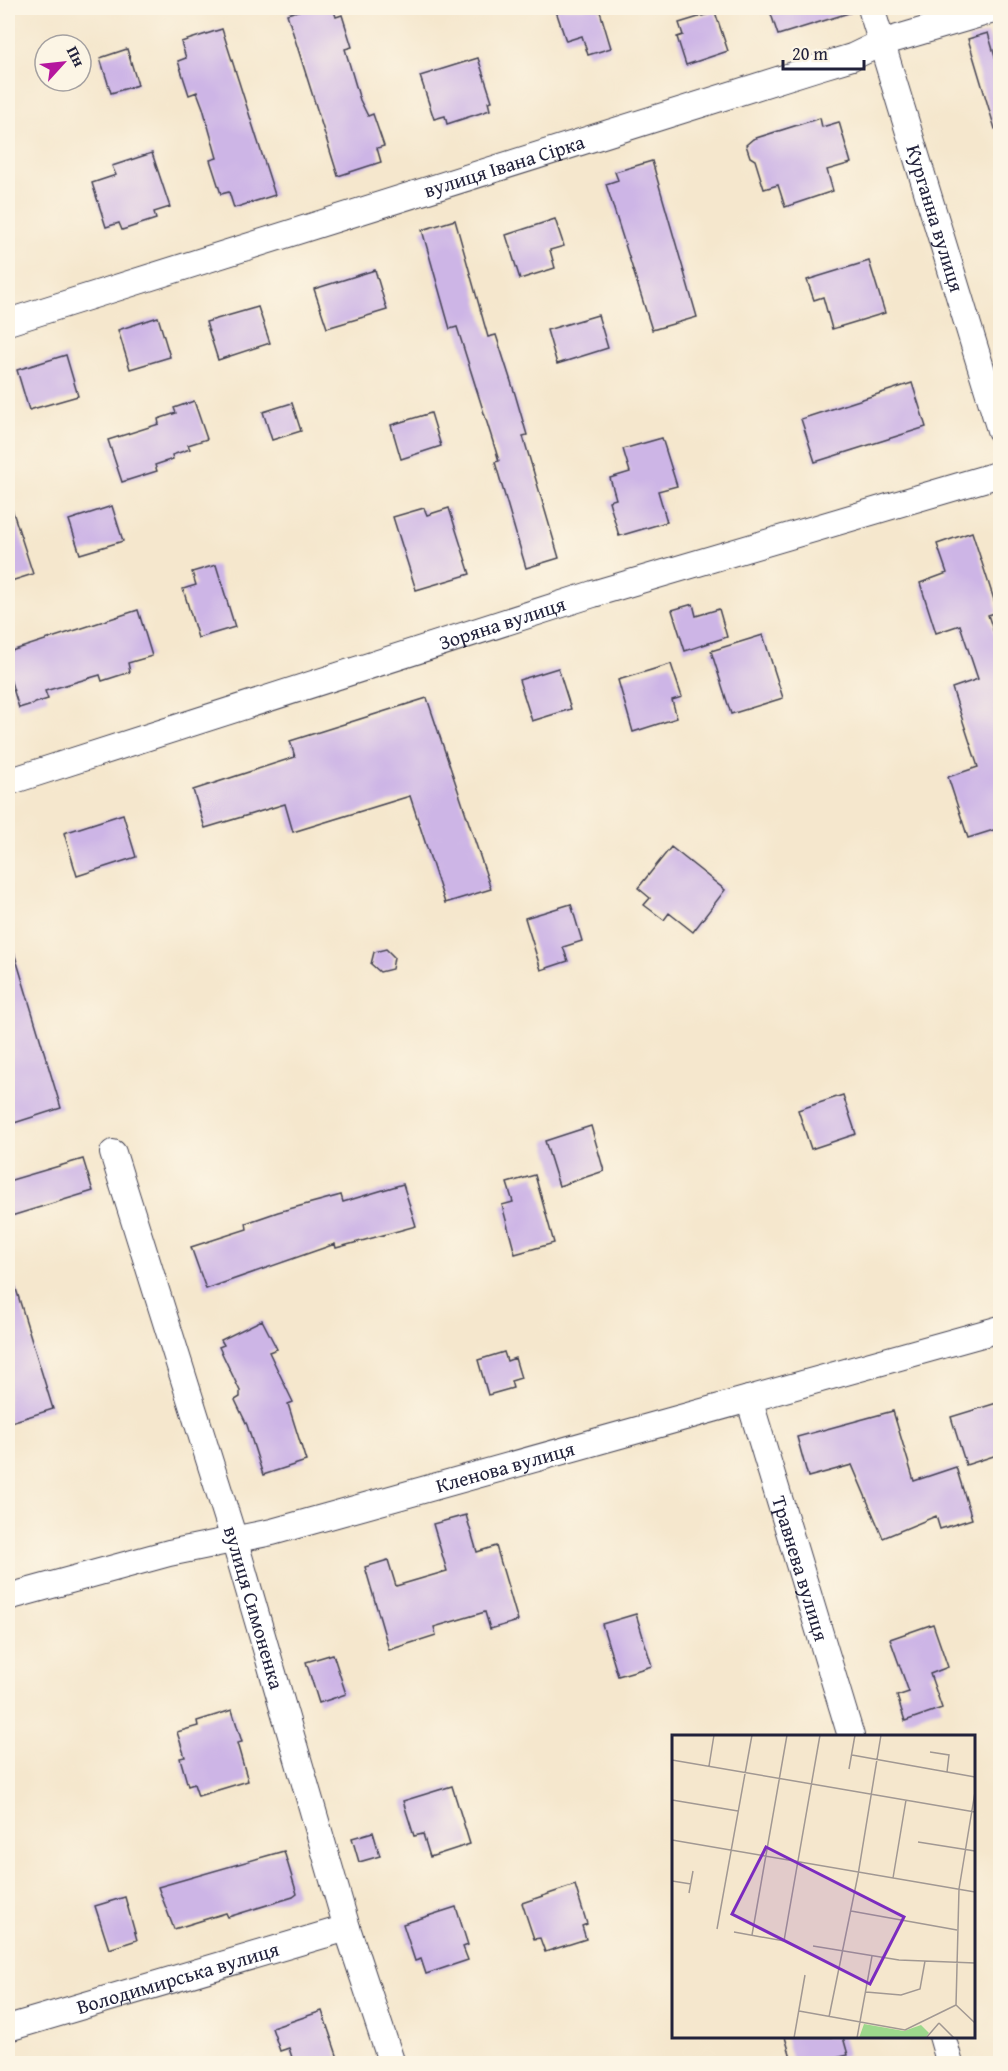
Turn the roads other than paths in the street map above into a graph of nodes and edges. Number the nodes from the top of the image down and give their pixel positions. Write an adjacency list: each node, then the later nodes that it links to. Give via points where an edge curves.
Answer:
1 (871, 8): 3 (street, Курганна вулиця)
2 (1000, 8): 3 (street, вулиця Івана Сірка)
3 (881, 43): 4 (street, вулиця Івана Сірка, via 819,68); 5 (street, Курганна вулиця)
4 (8, 322)
5 (1000, 430)
6 (1000, 474): 7 (street, Зоряна вулиця, via 593,594)
7 (8, 782)
8 (113, 1153): 11 (street, вулиця Симоненка)
9 (1000, 1329): 10 (street, Кленова вулиця)
10 (750, 1399): 11 (street, Кленова вулиця, via 272,1532); 13 (street, Травнева вулиця)
11 (234, 1539): 12 (street, Кленова вулиця); 14 (street, вулиця Симоненка)
12 (8, 1597)
13 (849, 1735)
14 (347, 1928): 15 (street, Володимирська вулиця); 17 (street, вулиця Симоненка)
15 (8, 2028)
16 (942, 2038): 18 (street)
17 (392, 2064)
18 (950, 2064)

